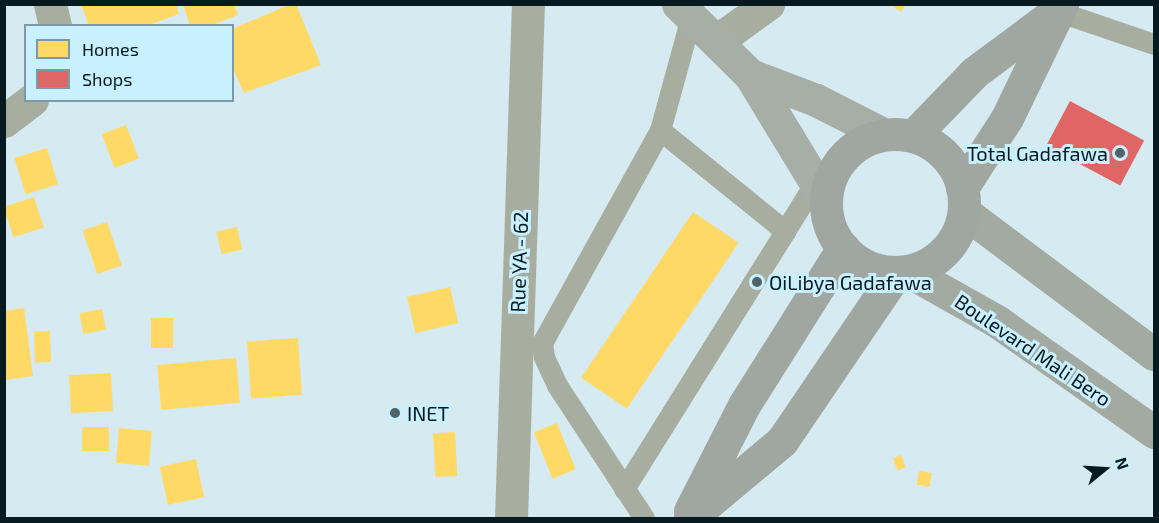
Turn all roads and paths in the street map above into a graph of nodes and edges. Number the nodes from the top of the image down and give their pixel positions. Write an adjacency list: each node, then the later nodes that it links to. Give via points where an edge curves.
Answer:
1 (50, 4): 6 (street)
2 (528, 4): 22 (street, Rue YA - 62)
3 (768, 4): 7 (street)
4 (1059, 8): 8 (lane); 13 (highway); 15 (highway)
5 (685, 11): 7 (street); 12 (lane)
6 (55, 24)
7 (718, 40): 9 (street)
8 (1155, 44)
9 (750, 75): 13 (street); 14 (street)
10 (29, 102): 11 (street)
11 (4, 121)
12 (660, 130): 16 (lane); 21 (lane, via 542,343 557,385)
13 (898, 135): 14 (highway, via 860,142 842,158); 15 (highway, via 945,156)
14 (821, 190): 16 (lane); 17 (highway, via 830,226)
15 (963, 200): 18 (highway, via 950,246 932,262); 19 (main road)
16 (785, 231): 21 (lane)
17 (843, 248): 18 (highway, via 867,266); 24 (highway, via 744,405)
18 (902, 272): 20 (main road, Boulevard Mali Bero, via 998,322); 24 (highway, via 782,441)
19 (1155, 354)
20 (1155, 432)
21 (624, 489): 23 (lane)
22 (511, 519)
23 (644, 519)
24 (688, 519)

